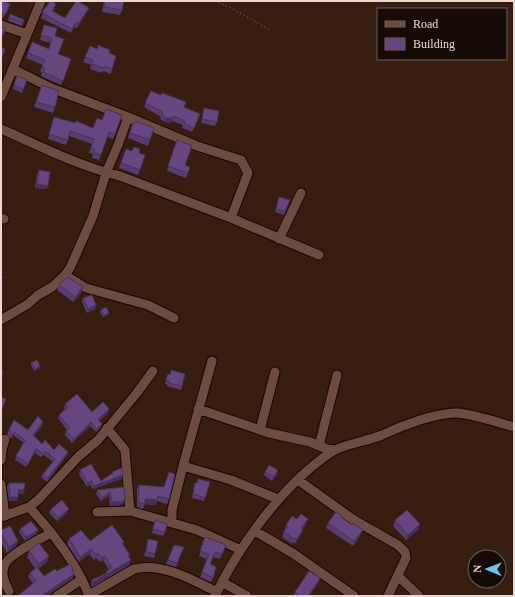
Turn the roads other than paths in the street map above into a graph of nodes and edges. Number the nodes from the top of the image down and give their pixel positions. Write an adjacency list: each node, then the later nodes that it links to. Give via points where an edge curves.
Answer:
1 (41, 1): 3 (street)
2 (1, 25): 3 (street)
3 (27, 34): 4 (street)
4 (12, 69): 5 (street); 6 (street, via 50,88)
5 (1, 97)
6 (128, 117): 8 (street); 10 (street, via 197,146 241,160 248,173)
7 (1, 130): 8 (street)
8 (106, 173): 10 (street); 13 (street, via 93,216)
9 (301, 193): 11 (street)
10 (231, 218): 11 (street)
11 (279, 239): 12 (street)
12 (319, 255)
13 (65, 276): 14 (street, via 86,288 148,305); 15 (street, via 28,304)
14 (174, 318)
15 (1, 320)
16 (212, 361): 20 (street)
17 (153, 371): 21 (street)
18 (275, 372): 23 (street)
19 (337, 375): 25 (street)
20 (198, 409): 23 (street); 29 (street)
21 (107, 428): 33 (street, via 98,440); 34 (street, via 125,450)
22 (514, 428): 27 (street, via 471,416 451,414 397,428 378,437)
23 (260, 430): 25 (street)
24 (5, 439): 26 (street)
25 (319, 446): 27 (street)
26 (1, 450): 28 (street)
27 (334, 450): 30 (street)
28 (1, 460)
29 (183, 466): 32 (street, via 231,480); 37 (street, via 172,510)
30 (298, 480): 32 (street); 41 (street, via 354,520 403,550 406,558)
31 (1, 484): 36 (street)
32 (278, 499): 38 (street)
33 (29, 507): 36 (street); 39 (street)
34 (130, 511): 35 (street); 37 (street)
35 (97, 512)
36 (3, 516)
37 (172, 522): 40 (street, via 207,534)
38 (255, 531): 40 (street); 49 (street, via 294,554)
39 (51, 533): 42 (street); 44 (street, via 5,563 3,573)
40 (241, 550): 43 (street)
41 (398, 576): 50 (street); 51 (street)
42 (82, 580): 46 (street); 47 (street)
43 (222, 582): 45 (street); 48 (street)
44 (9, 591)
45 (216, 594): 47 (street, via 186,577 166,570 142,567 134,569)
46 (57, 596)
47 (89, 596)
48 (246, 596)
49 (354, 596)
50 (388, 596)
51 (419, 596)

